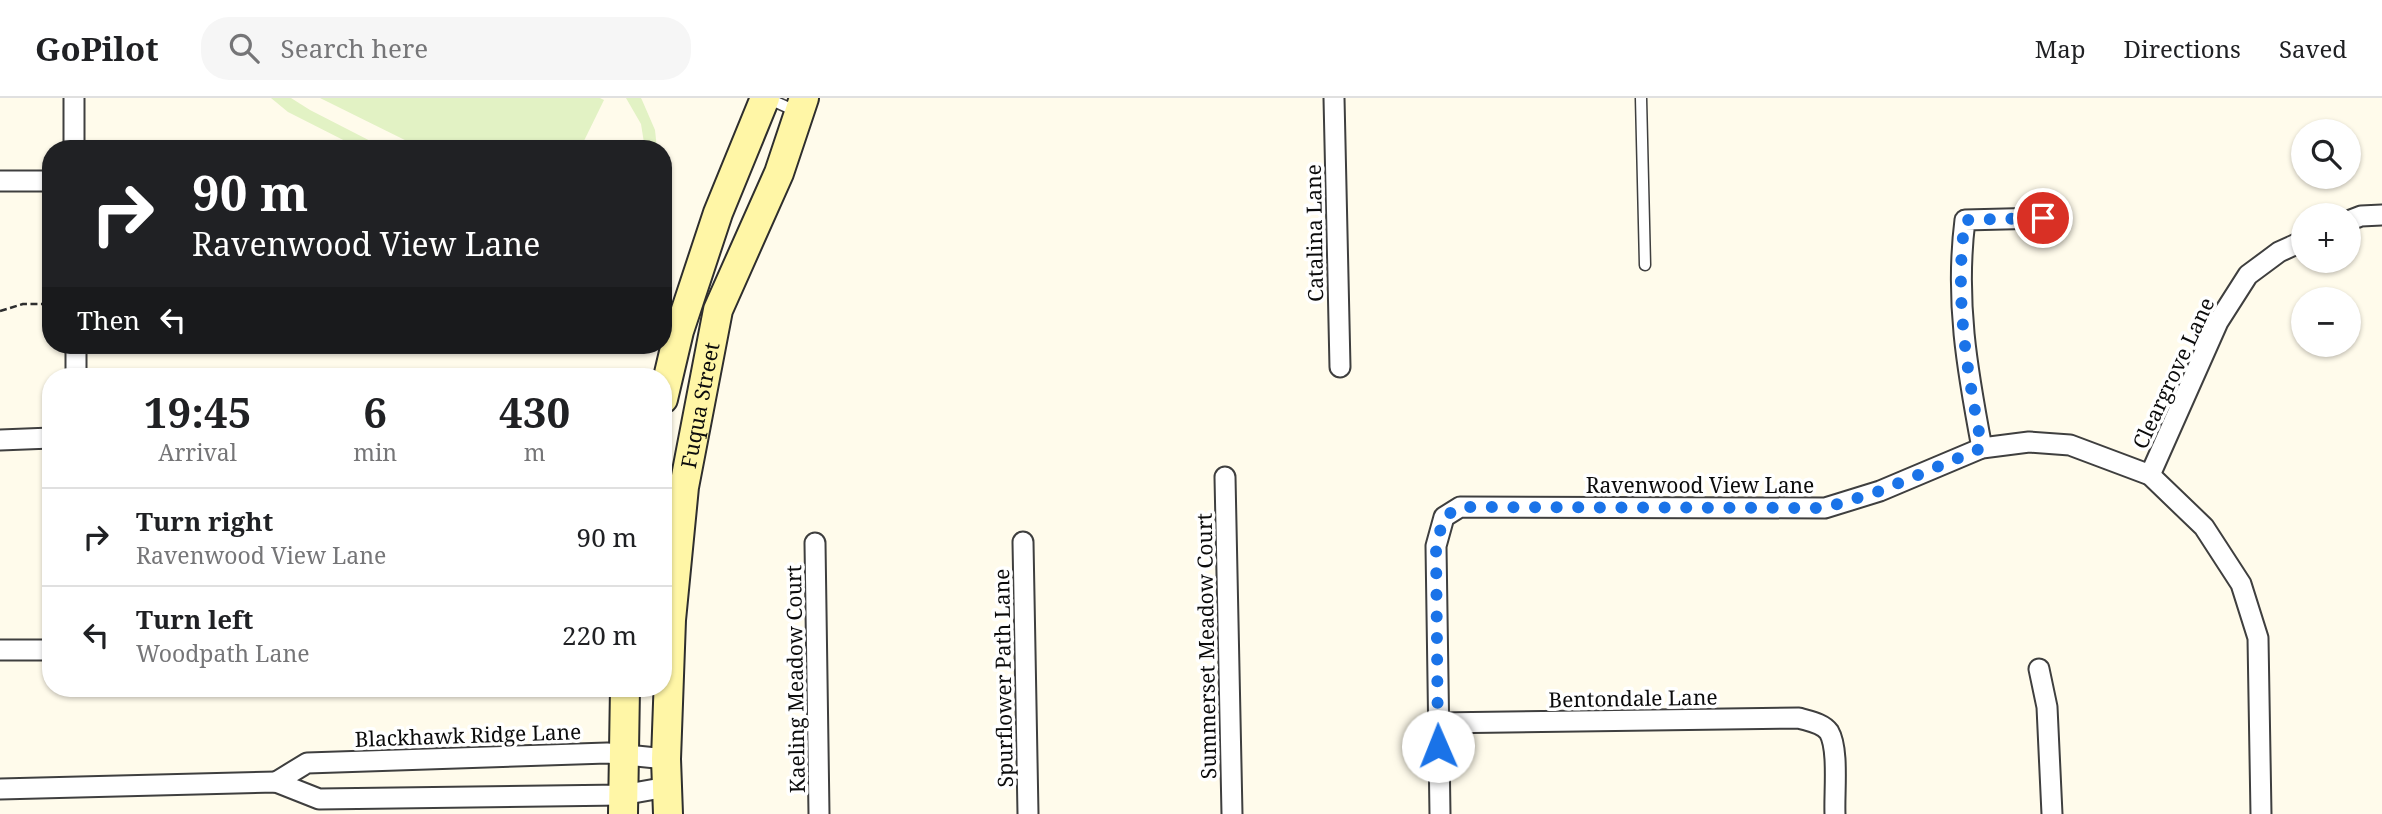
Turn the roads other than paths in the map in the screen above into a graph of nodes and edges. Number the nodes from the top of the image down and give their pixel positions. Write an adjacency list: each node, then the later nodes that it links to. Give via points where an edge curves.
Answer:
1 (74, 98): 6 (street)
2 (766, 98): 5 (lane); 15 (main road, Fuqua Street, via 718,213)
3 (1334, 98): 14 (street, Catalina Lane)
4 (1640, 98): 13 (lane)
5 (801, 105): 23 (main road, Fuqua Street, via 779,173 718,310 684,487)
6 (74, 140)
7 (0, 181): 8 (street)
8 (42, 181)
9 (2382, 215): 10 (street)
10 (2361, 216)
11 (2043, 218): 18 (street, via 1965,220 1960,258 1961,327)
12 (2291, 246): 19 (street, Cleargrove Lane, via 2248,275 2218,322)
13 (1645, 265)
14 (1340, 367)
15 (670, 368)
16 (42, 438): 17 (street)
17 (0, 440)
18 (1982, 448): 19 (street, Ravenwood View Lane, via 2029,442 2070,445); 29 (street, Ravenwood View Lane, via 1880,491 1825,508 1460,507 1444,517 1436,546)
19 (2150, 475): 41 (street, via 2204,527 2245,594 2258,638)
20 (1225, 477): 37 (street, Summerset Meadow Court)
21 (1023, 542): 36 (street, Spurflower Path Lane)
22 (816, 543): 35 (street, Kaeling Meadow Court)
23 (672, 610)
24 (0, 650): 25 (street)
25 (42, 650)
26 (2039, 669): 40 (street, via 2047,708)
27 (625, 697): 30 (main road)
28 (669, 697): 32 (main road, Fuqua Street)
29 (1437, 723): 38 (street); 39 (street, Bentondale Lane, via 1799,718 1828,730 1833,746)
30 (622, 753): 31 (street, Blackhawk Ridge Lane, via 307,763); 32 (street, Blackhawk Ridge Lane); 34 (main road)
31 (276, 782): 33 (street); 34 (street, via 320,799)
32 (667, 787): 34 (street)
33 (0, 789)
34 (623, 805)
35 (819, 814)
36 (1028, 814)
37 (1232, 814)
38 (1440, 814)
39 (1835, 814)
40 (2052, 814)
41 (2261, 814)

